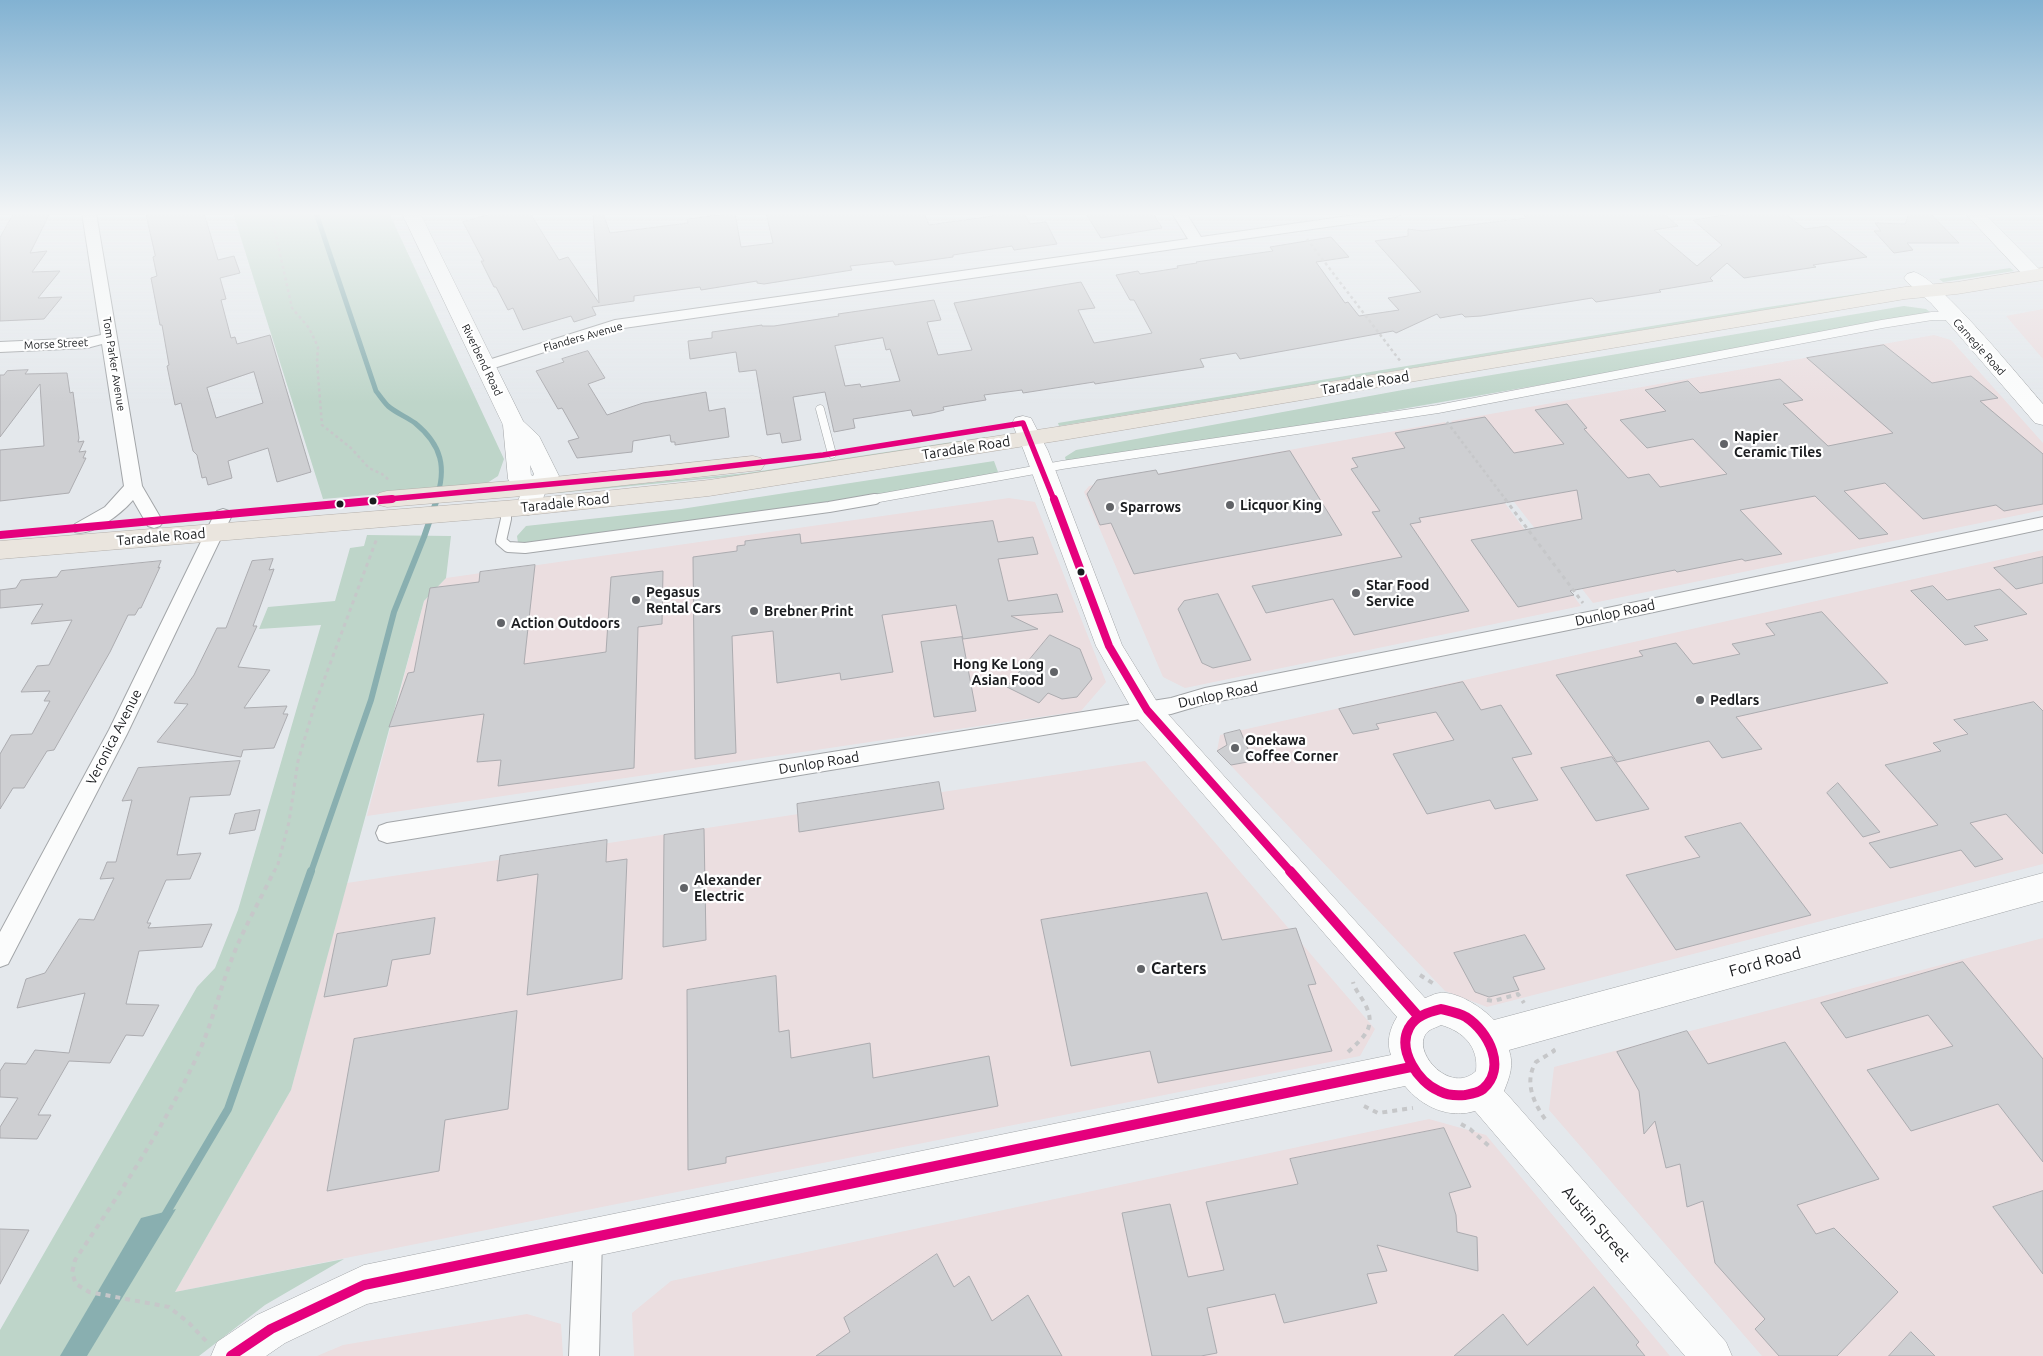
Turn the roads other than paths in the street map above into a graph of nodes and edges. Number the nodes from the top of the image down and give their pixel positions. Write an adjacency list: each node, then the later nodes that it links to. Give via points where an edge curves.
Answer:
1 (100, 276): 8 (street, Tom Parker Avenue)
2 (441, 276): 10 (street, Riverbend Road)
3 (957, 276): 10 (street, Flanders Avenue, via 615,325)
4 (1951, 276): 6 (highway, Taradale Road)
5 (2005, 276): 6 (highway, Taradale Road, via 1956,288)
6 (1921, 284): 7 (street, Carnegie Road); 13 (highway, Taradale Road); 13 (highway, Taradale Road, via 1401,362)
7 (1952, 316): 12 (street, Carnegie Road); 15 (lane, via 1882,324 1438,409)
8 (110, 337): 9 (street, Morse Street, via 88,343); 16 (street, Tom Parker Avenue)
9 (0, 347)
10 (485, 366): 17 (street, Riverbend Road, via 514,425)
11 (820, 409): 14 (lane)
12 (2043, 418)
13 (1026, 430): 14 (highway, Taradale Road); 15 (street); 17 (highway, Taradale Road, via 709,488)
14 (832, 454): 17 (highway, Taradale Road)
15 (1042, 469): 17 (lane, via 830,507 526,548 508,547 501,541 506,519); 25 (street, via 1109,646)
16 (133, 486): 19 (street, Tom Parker Avenue); 22 (street, via 117,507)
17 (523, 501): 18 (highway, Taradale Road); 18 (highway, Taradale Road)
18 (448, 503): 21 (highway, Taradale Road, via 387,505)
19 (154, 522): 21 (highway, Taradale Road); 22 (highway, Taradale Road)
20 (2043, 523): 25 (street, Dunlop Road)
21 (219, 524): 24 (highway, Taradale Road); 28 (street, Veronica Avenue, via 117,734)
22 (81, 528): 23 (highway, Taradale Road)
23 (0, 535)
24 (0, 550)
25 (1147, 710): 26 (street, Dunlop Road); 29 (street)
26 (387, 833)
27 (2043, 887): 30 (street, Ford Road)
28 (0, 956)
29 (1418, 1016): 30 (street, via 1441,1009 1454,1012 1467,1018); 31 (street, via 1409,1026 1405,1038)
30 (1487, 1038): 32 (street, via 1493,1050 1494,1073)
31 (1411, 1067): 32 (street, via 1431,1088 1444,1094 1471,1096); 33 (street)
32 (1482, 1090): 36 (street, Austin Street)
33 (588, 1238): 34 (street, via 364,1285); 35 (street)
34 (220, 1350)
35 (584, 1356)
36 (1712, 1356)

